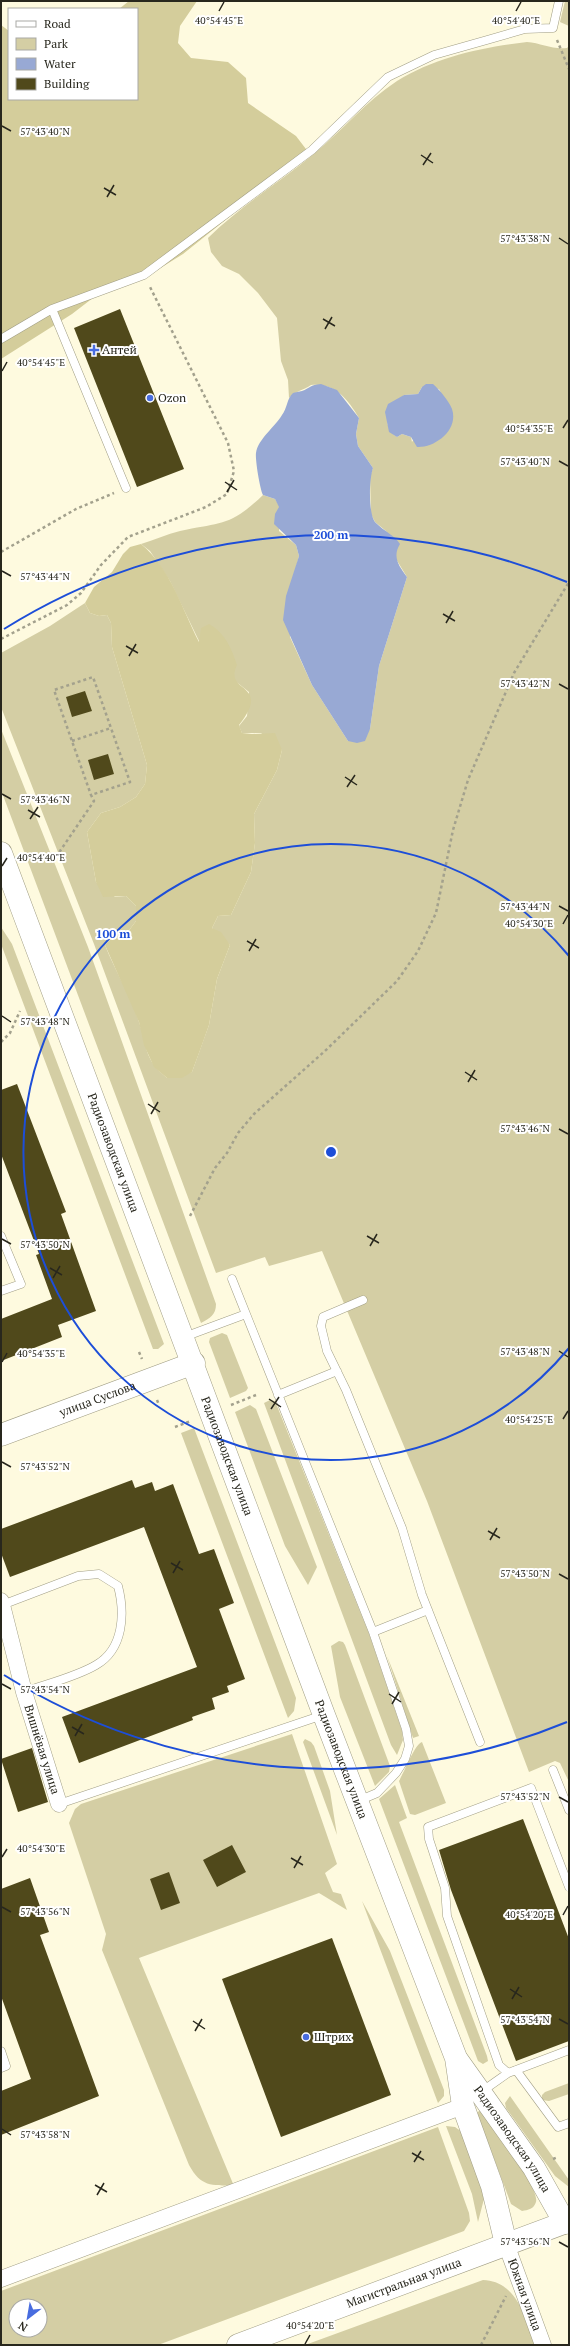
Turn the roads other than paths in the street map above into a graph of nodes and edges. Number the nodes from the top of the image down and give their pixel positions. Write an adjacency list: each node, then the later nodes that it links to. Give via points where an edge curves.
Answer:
1 (559, 1): 2 (lane, via 553,28 525,29 434,55 388,77 312,150 144,275)
2 (52, 308): 3 (lane); 4 (lane)
3 (1, 339)
4 (126, 488)
5 (1, 853): 11 (main road, Радиозаводская улица)
6 (1, 1236): 8 (lane, via 20,1284)
7 (232, 1279): 10 (lane)
8 (1, 1291)
9 (363, 1300): 13 (lane, via 324,1317 321,1326 327,1351)
10 (246, 1314): 11 (lane); 14 (lane)
11 (184, 1337): 12 (main road, Радиозаводская улица)
12 (194, 1363): 15 (main road, улица Суслова); 20 (main road, Радиозаводская улица)
13 (337, 1371): 14 (lane); 17 (lane, via 402,1528)
14 (278, 1395): 18 (lane)
15 (1, 1435)
16 (2, 1603): 19 (street, Вишнёвая улица); 19 (lane, via 78,1576 99,1574 118,1586 123,1603 121,1629 114,1648 97,1665)
17 (428, 1610): 18 (lane); 21 (lane)
18 (373, 1632): 23 (lane, via 406,1729 409,1746 405,1759 396,1773 382,1788 377,1793)
19 (24, 1692): 24 (street, Вишнёвая улица)
20 (324, 1715): 23 (main road, Радиозаводская улица); 24 (lane)
21 (480, 1742)
22 (553, 1770): 25 (lane)
23 (357, 1801): 30 (main road, Радиозаводская улица)
24 (60, 1804)
25 (569, 1810)
26 (567, 1874): 27 (lane); 32 (lane, via 531,1788 428,1827 429,1839 445,1888 447,1916 499,2065)
27 (569, 1887)
28 (569, 2050): 32 (lane)
29 (1, 2051): 31 (lane, via 6,2066)
30 (456, 2058): 33 (main road, Радиозаводская улица); 34 (main road, Радиозаводская улица)
31 (1, 2068)
32 (512, 2071): 33 (lane); 35 (lane, via 558,2127)
33 (481, 2092): 36 (main road, Радиозаводская улица, via 534,2168)
34 (462, 2106): 37 (main road, Радиозаводская улица, via 492,2186); 38 (street)
35 (569, 2123)
36 (568, 2226): 37 (main road, Магистральная улица)
37 (506, 2244): 39 (main road, Магистральная улица); 40 (street, Южная улица)
38 (1, 2279)
39 (238, 2345)
40 (543, 2345)

